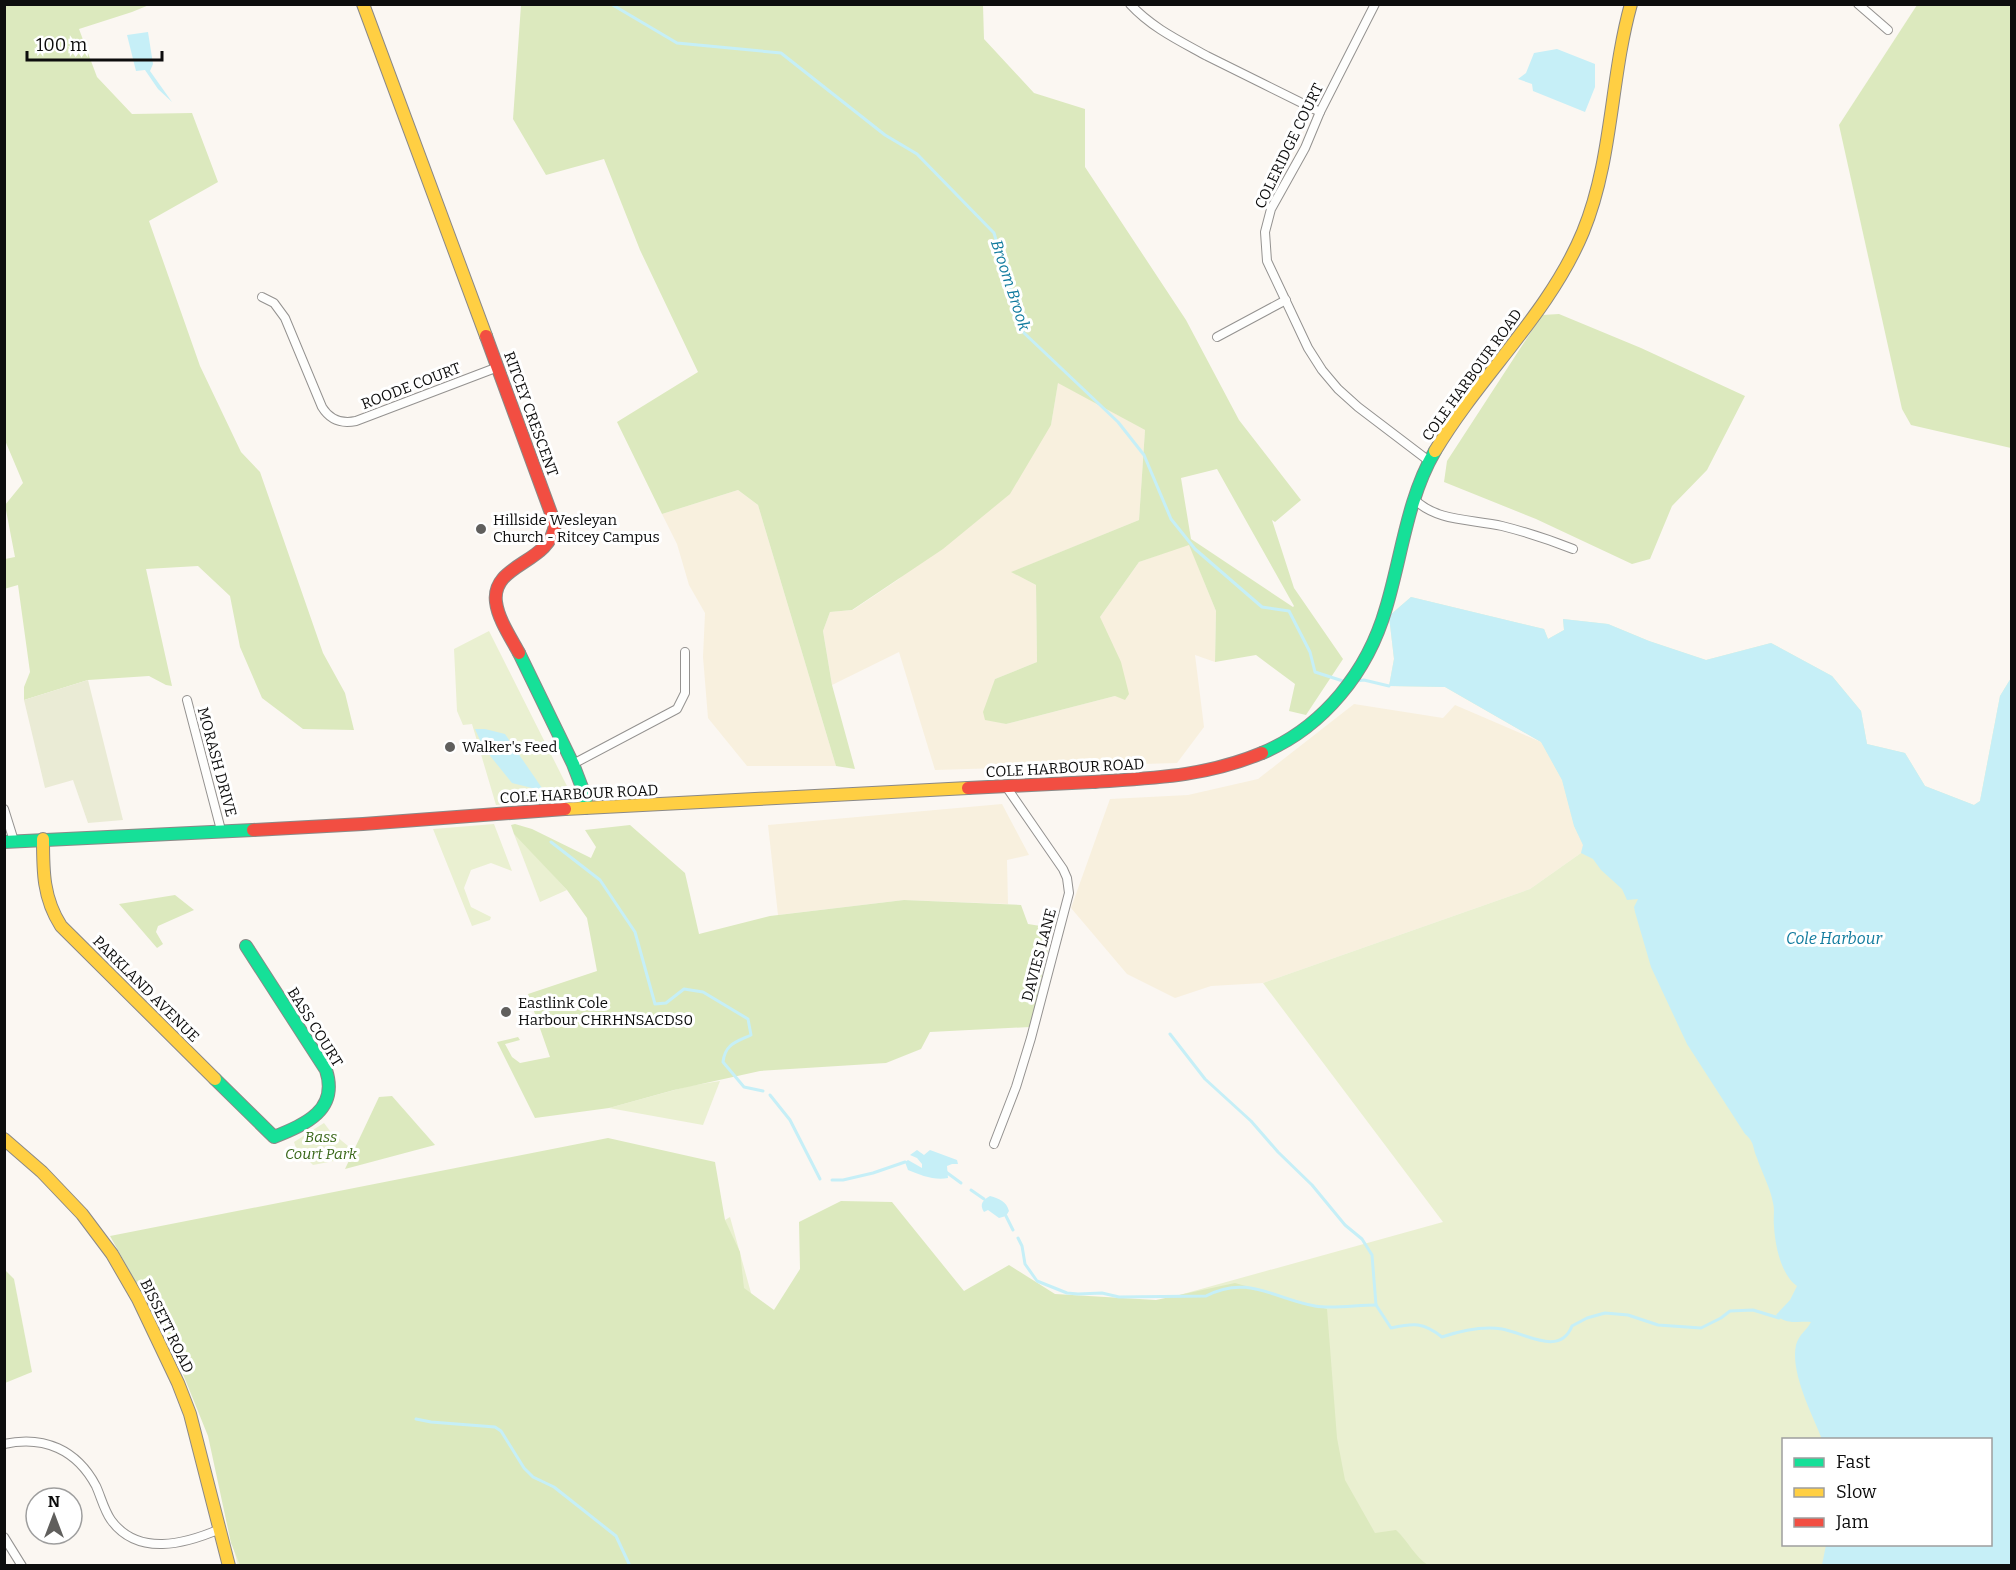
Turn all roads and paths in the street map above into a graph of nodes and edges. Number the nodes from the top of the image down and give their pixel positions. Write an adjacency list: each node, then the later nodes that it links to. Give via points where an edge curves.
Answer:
1 (363, 4): 11 (main road, RITCEY CRESCENT)
2 (1130, 4): 7 (street, via 1161,31)
3 (1375, 4): 7 (street, COLERIDGE COURT)
4 (1631, 4): 12 (main road, COLE HARBOUR ROAD, via 1613,78 1605,151 1584,231 1546,299)
5 (1858, 4): 6 (street)
6 (1888, 30)
7 (1320, 112): 9 (street, COLERIDGE COURT, via 1271,209 1265,232 1267,261)
8 (262, 297): 11 (street, ROODE COURT, via 274,303 285,318 322,407 341,421 356,421)
9 (1286, 300): 10 (street); 12 (street, COLERIDGE COURT, via 1308,348 1338,389)
10 (1217, 338)
11 (498, 367): 17 (main road, RITCEY CRESCENT, via 556,530 543,549 502,578 496,603)
12 (1429, 460): 13 (main road, COLE HARBOUR ROAD)
13 (1414, 499): 14 (street, via 1439,515 1500,526); 18 (main road, COLE HARBOUR ROAD, via 1387,609 1369,654 1341,697 1298,735 1246,762 1193,775)
14 (1573, 549)
15 (685, 652): 17 (street, via 685,693 677,709)
16 (187, 700): 21 (street, MORASH DRIVE)
17 (573, 764): 19 (main road, RITCEY CRESCENT, via 586,798)
18 (1005, 785): 19 (main road, COLE HARBOUR ROAD); 27 (street, DAVIES LANE, via 1063,869 1069,893 1031,1038)
19 (585, 808): 21 (main road, COLE HARBOUR ROAD)
20 (4, 809): 23 (street)
21 (221, 830): 22 (main road, COLE HARBOUR ROAD)
22 (43, 840): 23 (main road, COLE HARBOUR ROAD); 25 (main road, PARKLAND AVENUE, via 44,891 61,926)
23 (9, 842)
24 (246, 946): 25 (main road, BASS COURT, via 326,1070 331,1084 331,1096 323,1108)
25 (274, 1137)
26 (4, 1139): 29 (main road, BISSETT ROAD, via 82,1214 124,1272 190,1414)
27 (994, 1144)
28 (4, 1444): 29 (street, via 36,1441 69,1453 90,1476 111,1520 134,1539 173,1544)
29 (220, 1529): 32 (main road, BISSETT ROAD)
30 (4, 1537): 31 (street)
31 (22, 1566)
32 (229, 1566)

